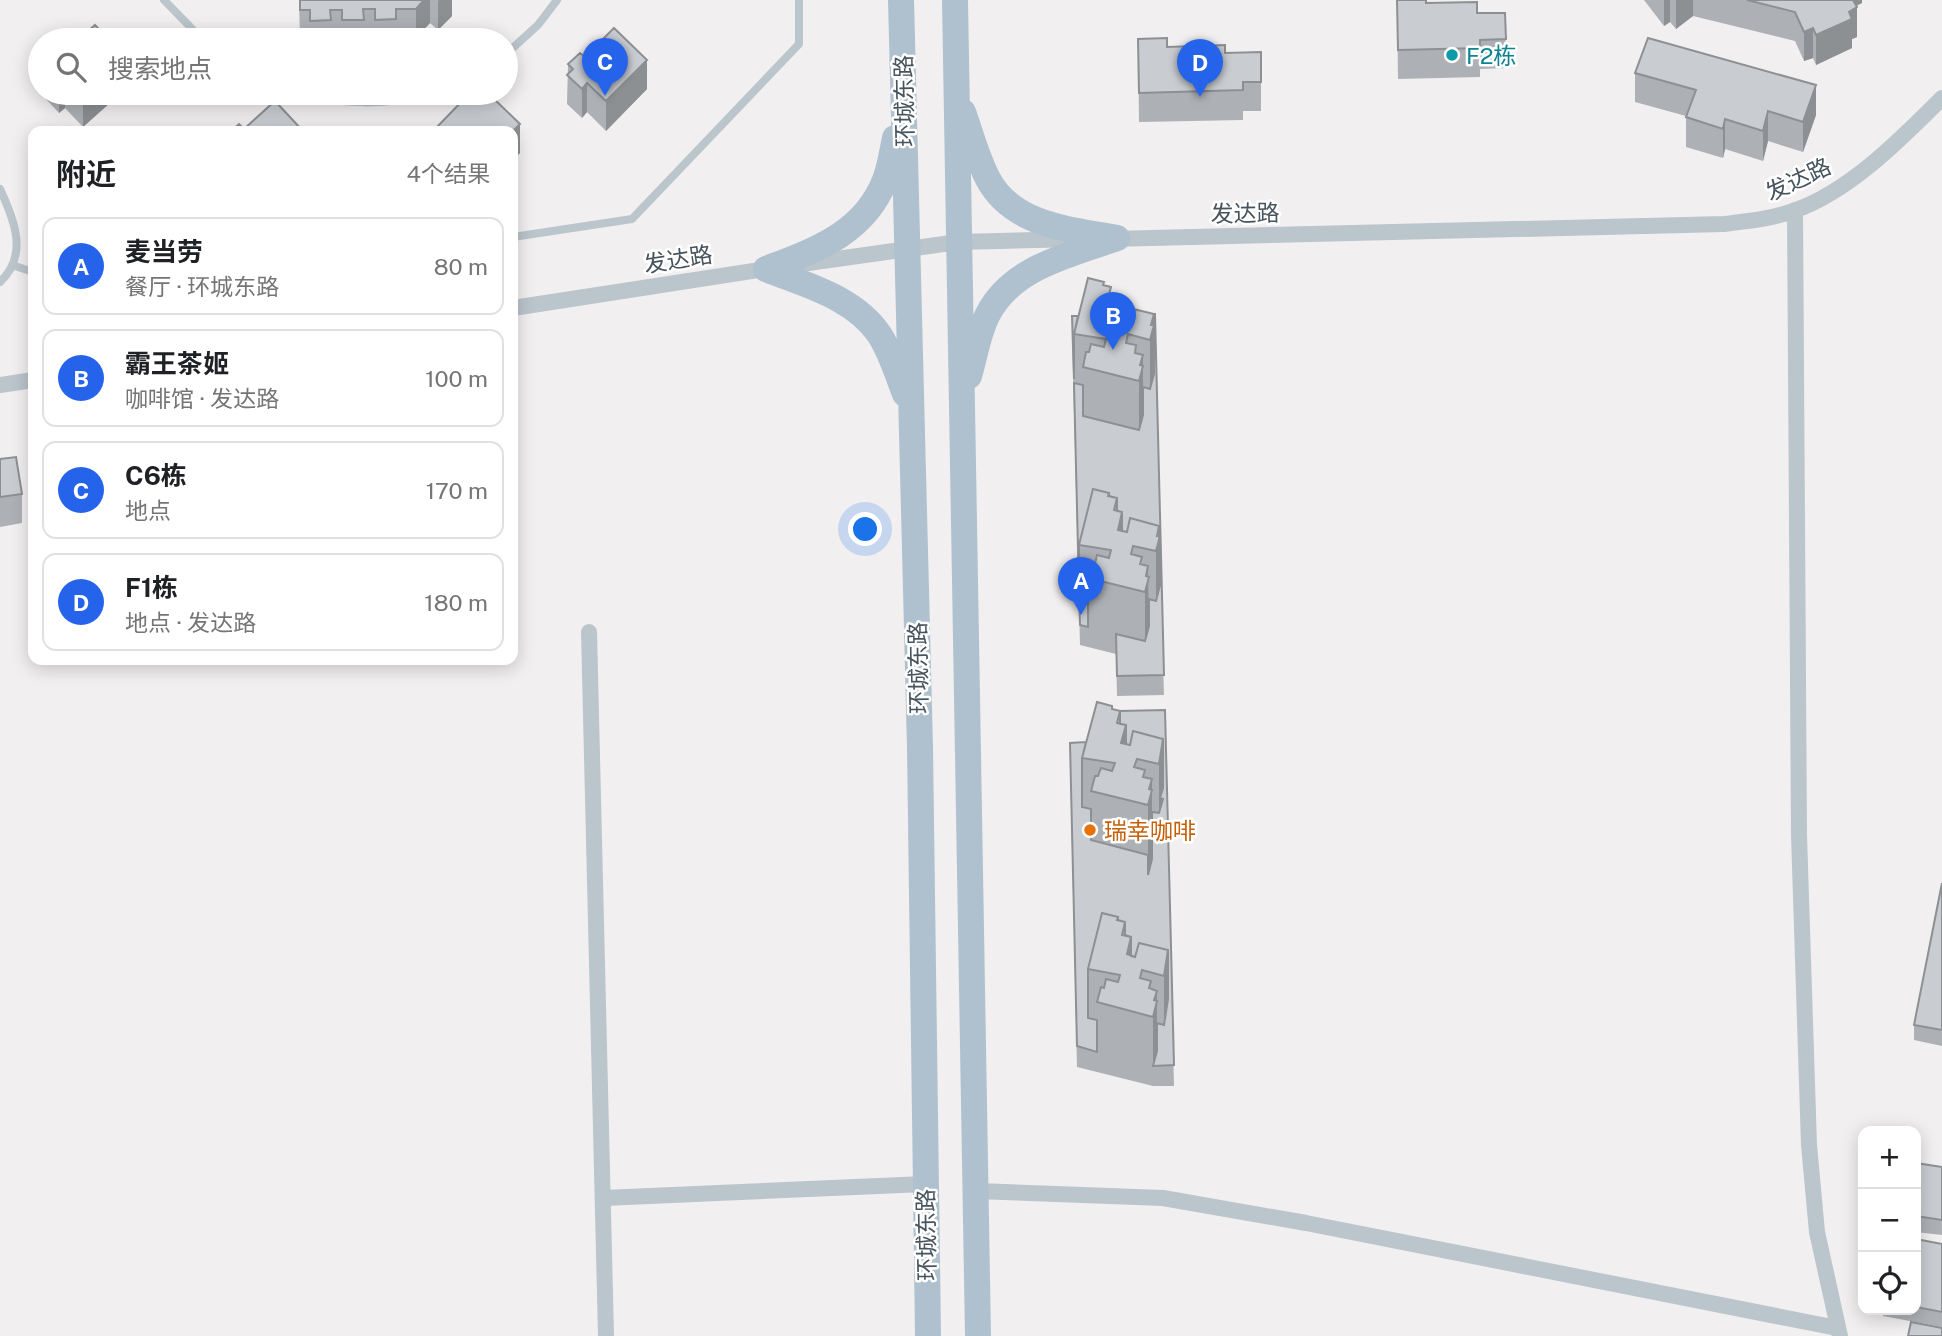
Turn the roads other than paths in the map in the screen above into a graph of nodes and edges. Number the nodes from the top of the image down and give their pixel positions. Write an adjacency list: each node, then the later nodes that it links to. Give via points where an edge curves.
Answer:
1 (164, 0): 6 (lane)
2 (557, 0): 7 (lane)
3 (799, 0): 13 (lane, via 799,44 632,219)
4 (901, 0): 10 (main road, 环城东路)
5 (955, 0): 8 (main road, 环城东路)
6 (191, 28)
7 (518, 43)
8 (956, 93): 14 (main road, via 988,178 1004,201 1044,223); 15 (main road, 环城东路)
9 (1942, 98): 12 (street, 发达路, via 1870,165)
10 (904, 99): 16 (main road, 环城东路); 18 (main road, via 885,179 862,218 825,246)
11 (0, 188): 17 (lane, via 18,234)
12 (1795, 211): 14 (street, 发达路, via 1724,224); 30 (street, via 1799,835 1809,1131 1817,1231)
13 (518, 236)
14 (1117, 238): 15 (street, 发达路); 24 (main road, via 1030,271 1006,289 983,327)
15 (958, 242): 16 (street, 发达路); 24 (main road, 环城东路)
16 (907, 247): 18 (street, 发达路); 25 (main road, 环城东路)
17 (12, 265): 19 (lane); 20 (lane)
18 (766, 269): 21 (street, 发达路); 25 (main road, via 839,299 866,319 886,347)
19 (28, 270)
20 (0, 282)
21 (518, 307)
22 (28, 381): 23 (street)
23 (0, 385)
24 (961, 404): 28 (main road, 环城东路)
25 (912, 411): 27 (main road, 环城东路)
26 (589, 632): 29 (street)
27 (925, 1184): 29 (street); 32 (main road, 环城东路)
28 (976, 1191): 30 (street, via 1163,1198); 33 (main road, 环城东路)
29 (604, 1198): 31 (street)
30 (1838, 1332)
31 (606, 1336)
32 (928, 1336)
33 (978, 1336)

